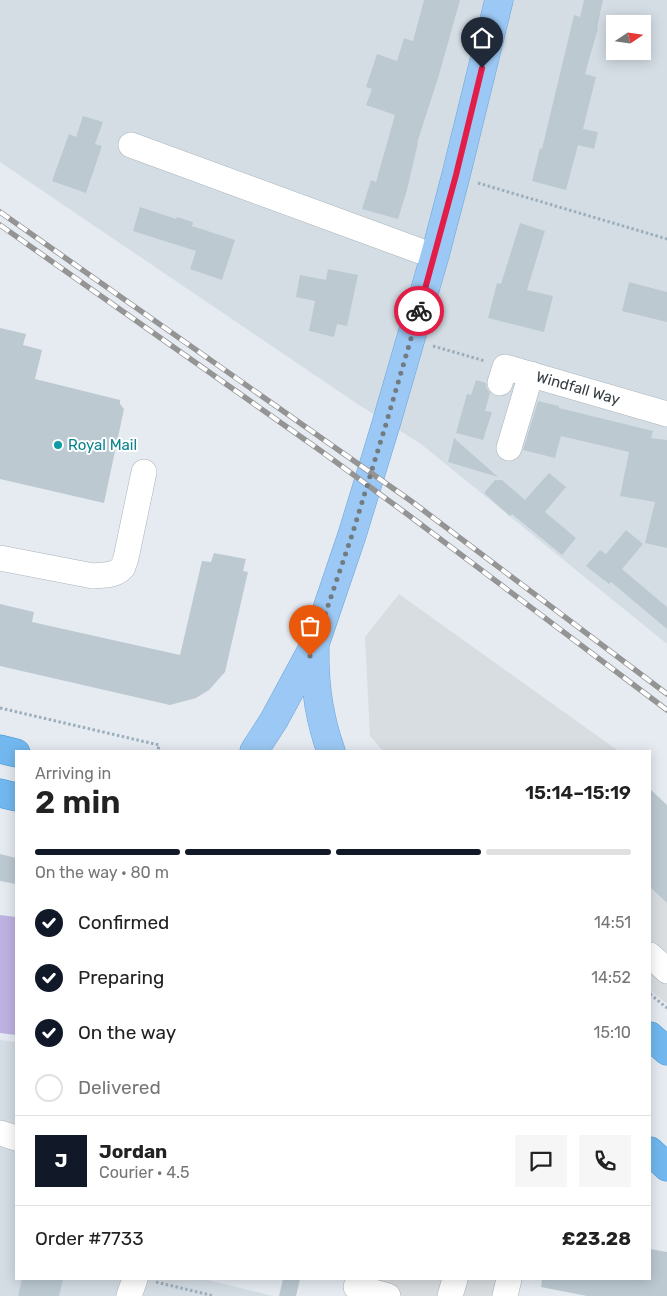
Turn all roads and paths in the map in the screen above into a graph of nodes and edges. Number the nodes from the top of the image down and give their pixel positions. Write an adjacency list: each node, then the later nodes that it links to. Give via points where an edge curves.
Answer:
1 (498, 0): 3 (main road)
2 (131, 144): 5 (street)
3 (456, 175): 4 (path); 5 (main road)
4 (667, 239)
5 (435, 255): 13 (main road, via 352,535)
6 (432, 346): 8 (path)
7 (531, 374): 8 (street, Windfall Way); 9 (street, Windfall Way); 10 (street)
8 (503, 375)
9 (667, 414)
10 (509, 448)
11 (144, 472): 12 (street, via 126,558 123,567 116,572 93,576)
12 (0, 558)
13 (315, 644): 17 (main road); 18 (main road, via 318,697)
14 (0, 708): 16 (path, via 159,745)
15 (0, 749): 19 (highway)
16 (158, 750)
17 (255, 750)
18 (331, 750)
19 (15, 753)
20 (0, 792): 21 (highway)
21 (15, 797)
22 (651, 956): 23 (street)
23 (667, 971)
24 (651, 995): 25 (path)
25 (667, 1008)
26 (651, 1037): 27 (highway)
27 (667, 1050)
28 (0, 1133): 29 (street)
29 (15, 1138)
30 (651, 1152): 31 (highway)
31 (667, 1167)
32 (651, 1169): 33 (street)
33 (667, 1176)
34 (135, 1280): 38 (street)
35 (152, 1280): 39 (path)
36 (455, 1280): 40 (street)
37 (509, 1280): 41 (street)
38 (129, 1296)
39 (212, 1296)
40 (450, 1296)
41 (505, 1296)

